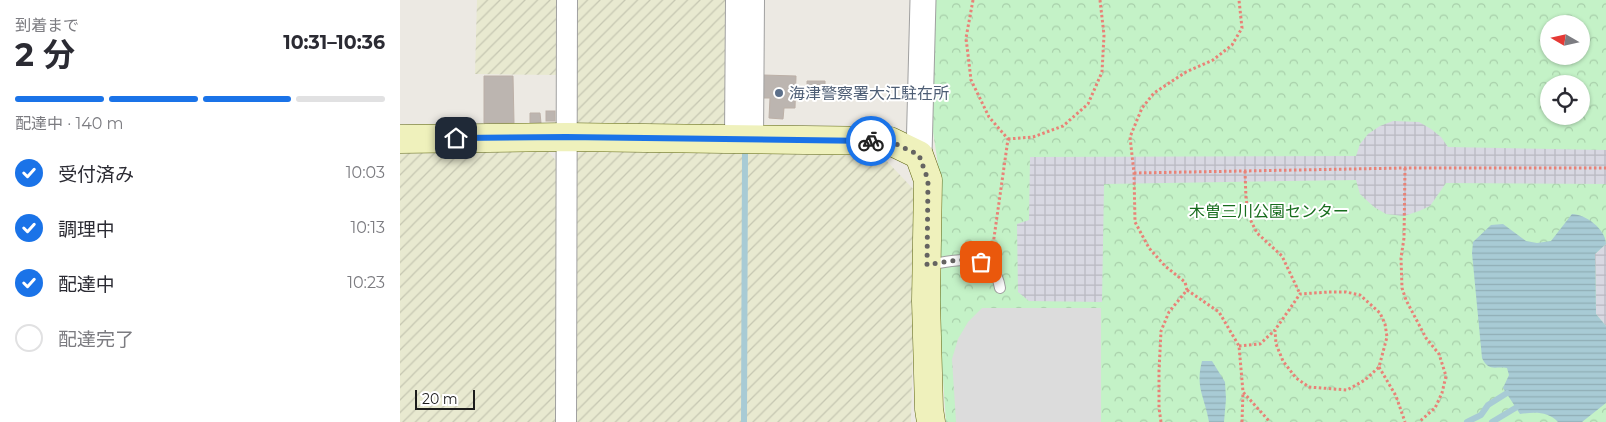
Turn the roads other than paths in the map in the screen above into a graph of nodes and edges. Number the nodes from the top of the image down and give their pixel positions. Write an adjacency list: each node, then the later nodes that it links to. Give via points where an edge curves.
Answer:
1 (568, 0): 5 (street)
2 (736, 0): 6 (street)
3 (754, 0): 6 (street)
4 (923, 0): 8 (street)
5 (566, 137): 6 (main road); 7 (main road); 12 (street)
6 (744, 138): 8 (main road, via 890,141)
7 (400, 139)
8 (919, 155): 9 (main road, via 928,180)
9 (927, 265): 10 (lane, via 971,259 989,267 999,277); 11 (main road)
10 (1000, 288)
11 (929, 418)
12 (566, 422)

